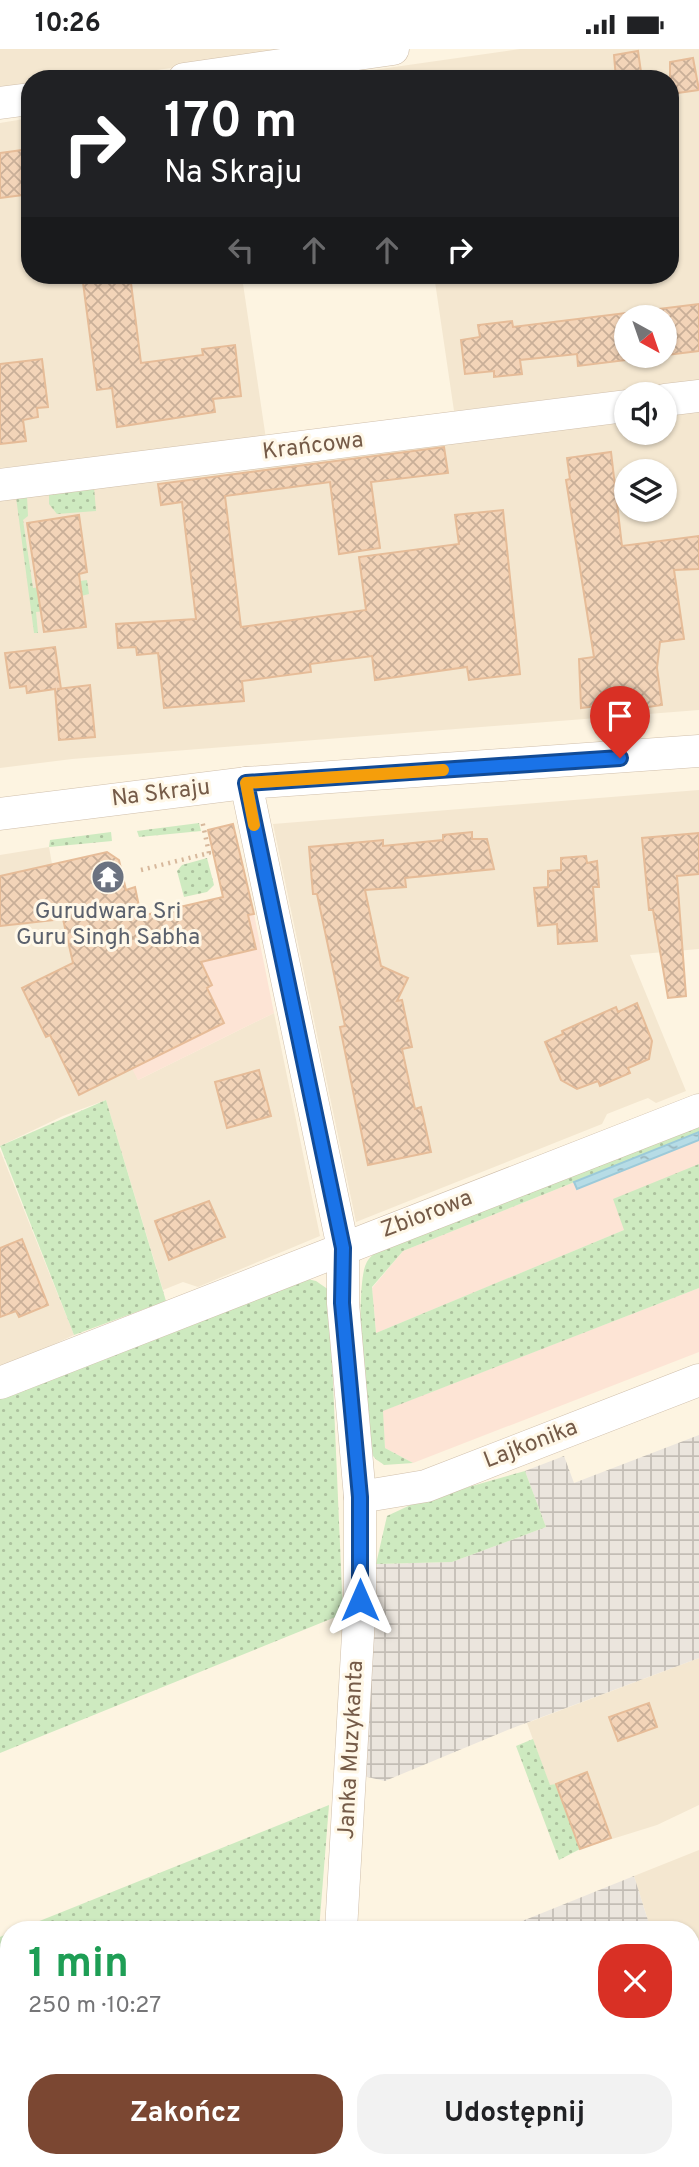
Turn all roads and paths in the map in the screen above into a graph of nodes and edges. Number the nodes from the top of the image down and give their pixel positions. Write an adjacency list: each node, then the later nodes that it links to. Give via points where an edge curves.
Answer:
1 (393, 49): 2 (street)
2 (247, 70)
3 (21, 100): 4 (street)
4 (0, 103)
5 (699, 396): 6 (street)
6 (677, 399)
7 (614, 407): 8 (street, Krańcowa)
8 (0, 485)
9 (699, 751): 10 (street, Na Skraju)
10 (246, 783): 11 (street, Na Skraju); 15 (street, Janka Muzykanta)
11 (0, 814)
12 (202, 819): 13 (path, via 209,853)
13 (141, 870)
14 (699, 1110): 15 (street, Zbiorowa)
15 (343, 1248): 17 (street, Zbiorowa); 18 (street, Janka Muzykanta, via 342,1303)
16 (699, 1380): 18 (street, Lajkonika, via 426,1486)
17 (0, 1383)
18 (360, 1497): 19 (street, Janka Muzykanta, via 360,1614)
19 (342, 1921)

